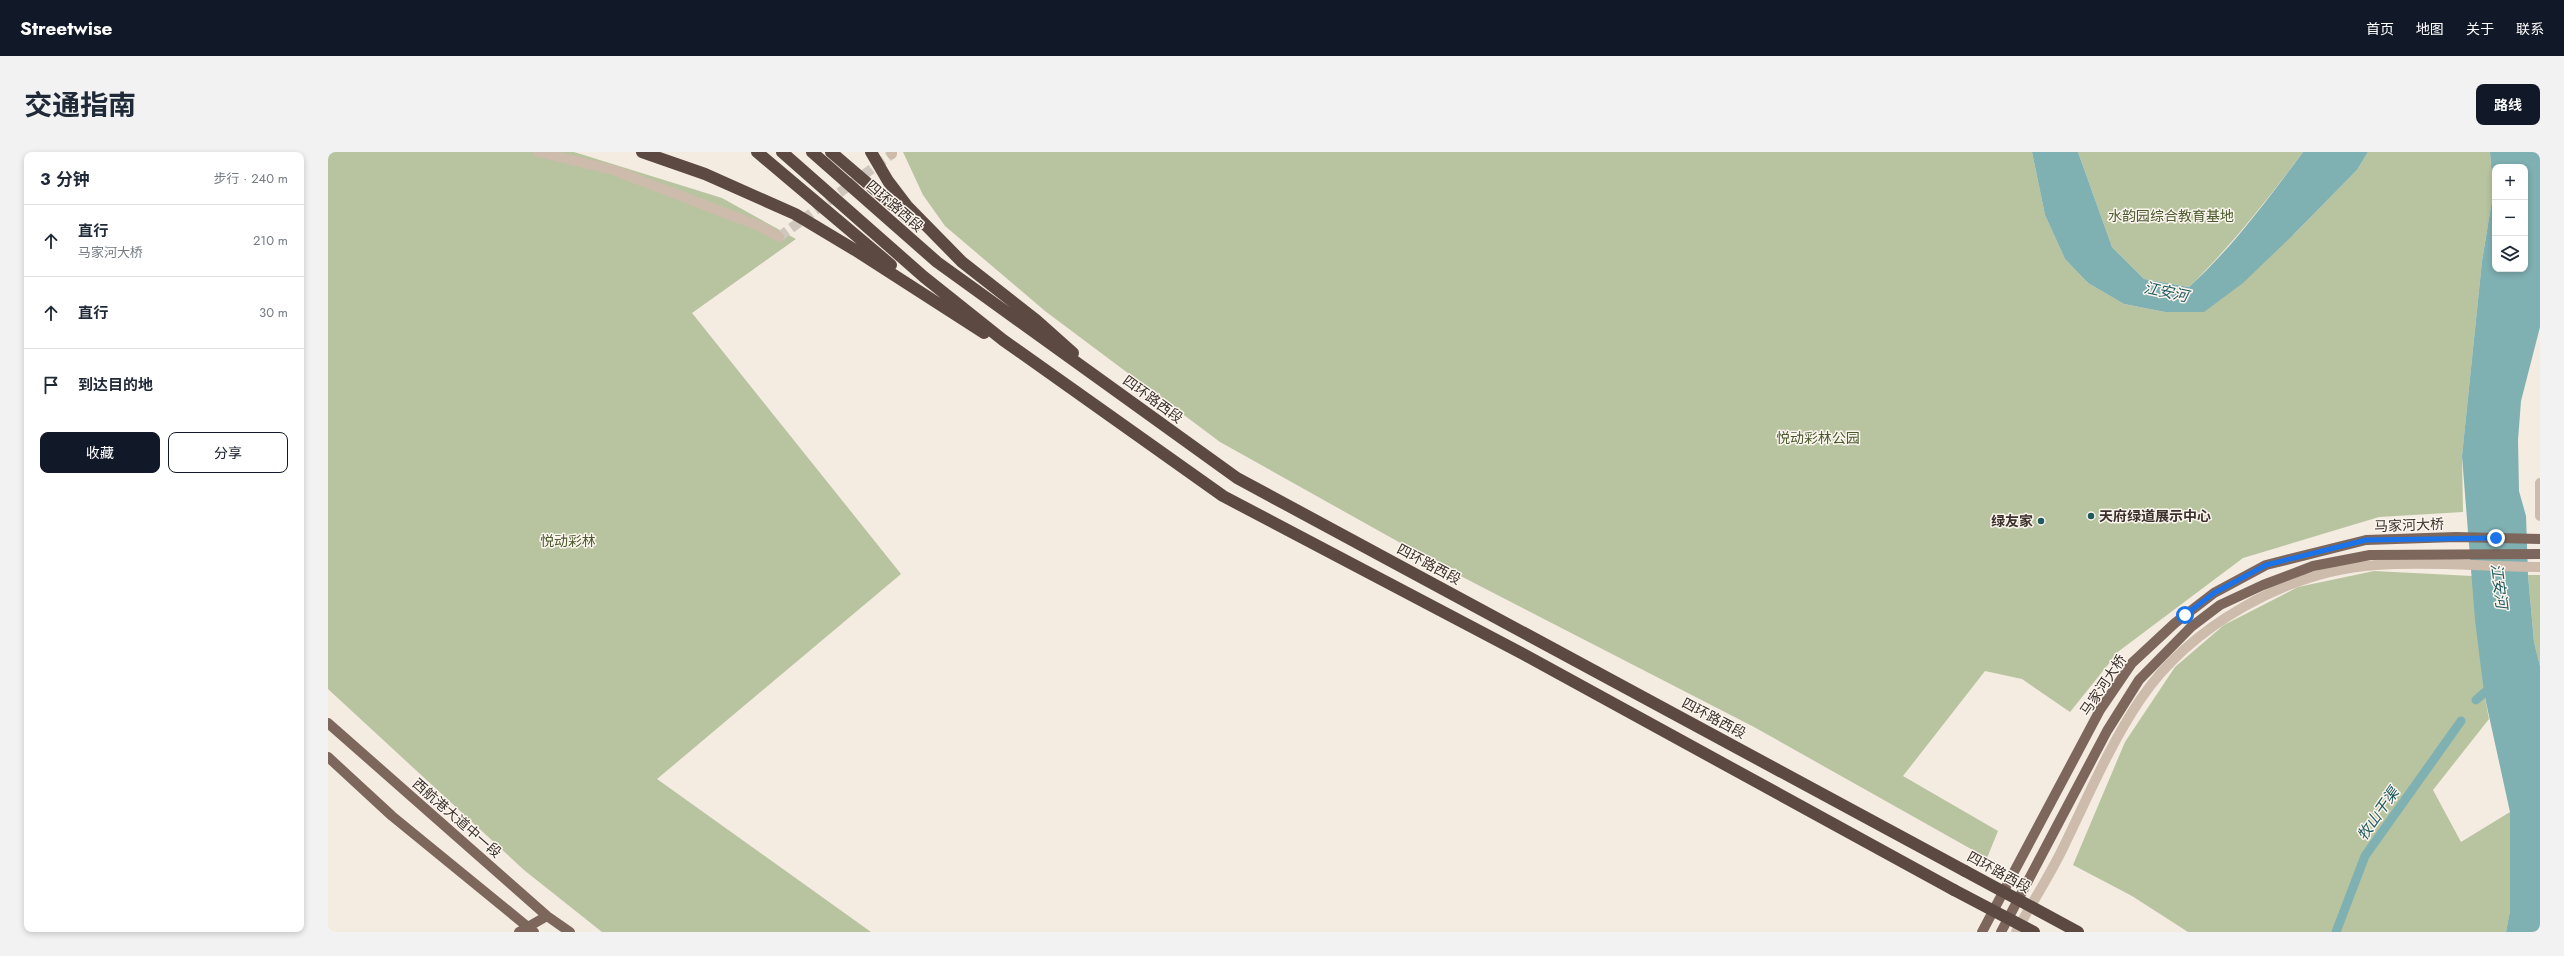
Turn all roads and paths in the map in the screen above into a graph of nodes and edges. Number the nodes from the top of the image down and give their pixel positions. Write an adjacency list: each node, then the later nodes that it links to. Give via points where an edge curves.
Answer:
1 (538, 152): 8 (street, via 613,170 762,227)
2 (642, 152): 10 (highway, via 705,174 795,214)
3 (757, 152): 10 (highway)
4 (782, 152): 11 (highway, via 924,278)
5 (812, 152): 12 (highway, 四环路西段, via 937,262)
6 (830, 152): 9 (highway)
7 (871, 152): 9 (highway, via 907,206)
8 (779, 237)
9 (962, 262): 12 (highway, via 1036,320)
10 (946, 310): 11 (highway, via 979,331)
11 (1003, 340): 28 (highway, bridge, via 1223,496 1518,652)
12 (1108, 384): 29 (highway, 四环路西段, bridge, via 1237,478)
13 (2540, 483): 14 (street)
14 (2540, 516)
15 (2538, 538): 25 (main road, 马家河大桥, via 2366,540 2266,565 2214,593 2175,623 2132,663 2100,710)
16 (2540, 554): 26 (main road, via 2370,555 2313,566 2263,585 2220,606 2192,627 2139,680 2107,731)
17 (2539, 567): 27 (street, via 2375,565 2331,572 2286,586 2241,608 2195,640 2153,683 2122,729 2062,851)
18 (328, 723): 20 (main road, 西航港大道中一段)
19 (328, 757): 21 (main road, via 392,816)
20 (547, 916): 21 (main road); 23 (main road); 24 (main road, 西航港大道中一段)
21 (531, 929): 22 (main road)
22 (519, 932)
23 (541, 932)
24 (570, 932)
25 (1982, 932)
26 (2001, 932)
27 (2016, 932)
28 (2034, 932)
29 (2078, 932)

